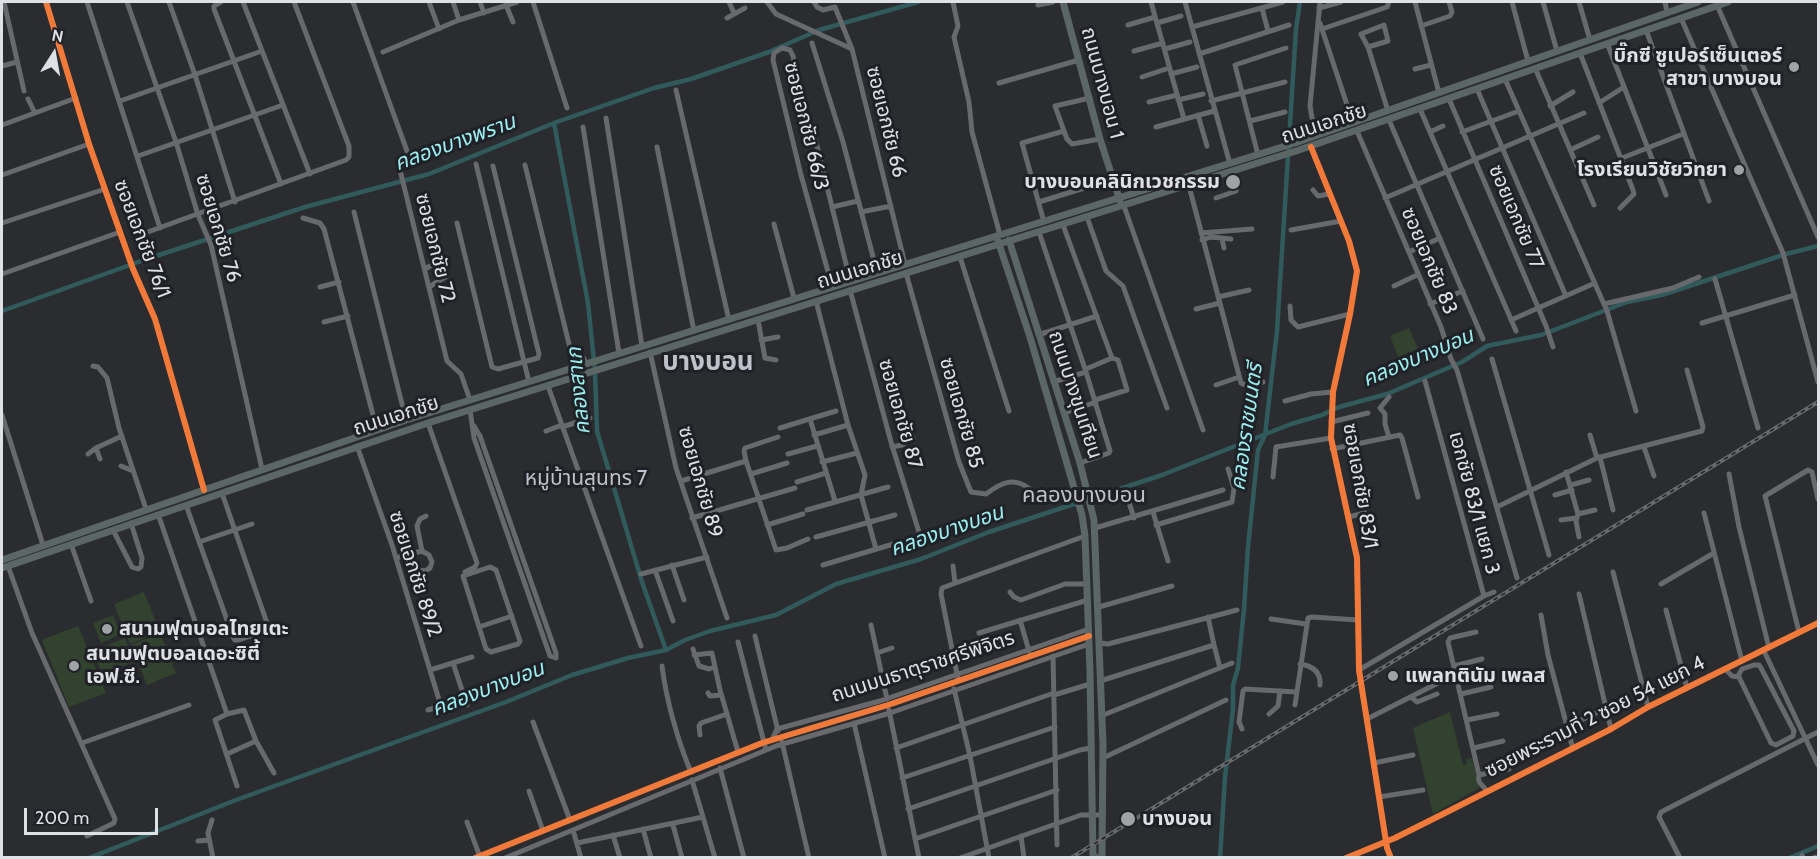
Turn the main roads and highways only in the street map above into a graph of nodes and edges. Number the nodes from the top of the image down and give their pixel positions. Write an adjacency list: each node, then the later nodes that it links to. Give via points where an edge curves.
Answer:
1 (1063, 2): 6 (main road, ถนนบางบอน 1)
2 (1698, 2): 4 (main road, ถนนเอกชัย)
3 (1728, 2): 5 (main road, ถนนเอกชัย)
4 (1458, 86): 5 (main road); 6 (main road, ถนนเอกชัย, via 1281,148)
5 (1461, 94): 7 (main road, ถนนเอกชัย, via 1296,152)
6 (1117, 199): 7 (main road, ถนนบางบอน 1); 8 (main road, ถนนเอกชัย)
7 (1121, 207): 9 (main road, ถนนเอกชัย)
8 (1001, 235): 9 (main road, ถนนบางขุนเทียน); 10 (main road, ถนนบางขุนเทียน); 11 (main road, ถนนเอกชัย)
9 (1009, 242): 10 (main road, ถนนเอกชัย); 15 (main road, ถนนบางขุนเทียน)
10 (1000, 245): 13 (main road, ถนนเอกชัย); 16 (main road, ถนนบางขุนเทียน)
11 (772, 306): 12 (main road, ถนนเอกชัย); 13 (main road, via 766,312)
12 (748, 314): 14 (main road, via 755,316); 17 (main road, ถนนเอกชัย, via 406,420)
13 (775, 314): 14 (main road, ถนนเอกชัย)
14 (755, 321): 18 (main road, ถนนเอกชัย, via 357,446)
15 (1038, 335): 16 (main road); 20 (main road, ถนนบางขุนเทียน, via 1091,501)
16 (1030, 337): 19 (main road, ถนนบางขุนเทียน, via 1080,504)
17 (2, 560)
18 (5, 567)
19 (1089, 636): 20 (main road); 22 (main road, ถนนบางขุนเทียน)
20 (1100, 639): 21 (main road, ถนนบางขุนเทียน)
21 (1102, 857): 22 (main road)
22 (1093, 858)

